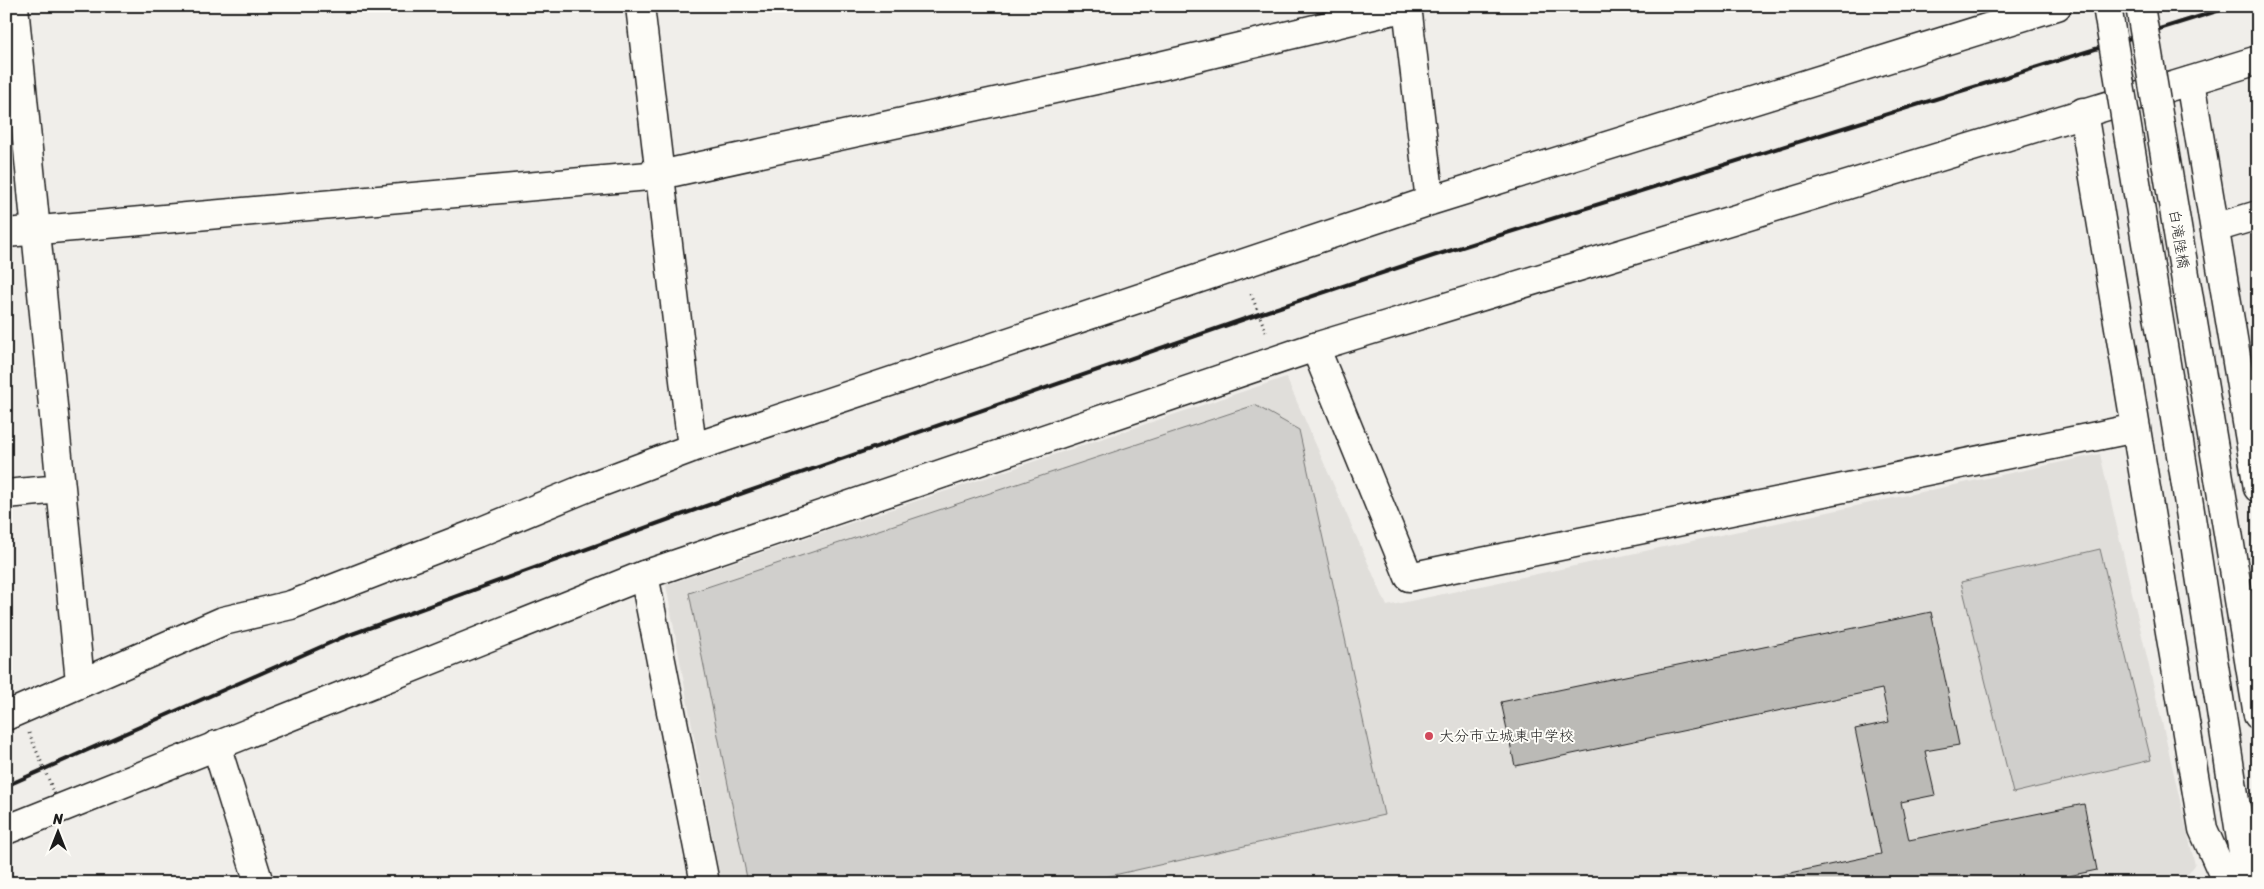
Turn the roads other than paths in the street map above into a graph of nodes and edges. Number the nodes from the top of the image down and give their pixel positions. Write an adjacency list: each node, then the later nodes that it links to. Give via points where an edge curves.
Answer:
1 (14, 6): 14 (street)
2 (640, 6): 10 (street)
3 (2057, 6): 11 (street)
4 (2107, 6): 31 (street, bridge, via 2185,479 2244,859)
5 (2140, 6): 24 (street, 白滝陸橋, bridge)
6 (1407, 7): 10 (street, via 1160,66); 11 (street)
7 (2258, 60): 8 (street)
8 (2190, 81): 9 (street); 13 (street)
9 (2083, 112): 16 (street); 17 (street)
10 (660, 175): 14 (street); 18 (street)
11 (1430, 201): 18 (street)
12 (2258, 215): 13 (street)
13 (2214, 228): 19 (street)
14 (36, 230): 15 (street); 20 (street)
15 (6, 233)
16 (1315, 347): 17 (street, via 1409,577); 22 (street)
17 (2136, 428): 30 (street, via 2203,830)
18 (692, 448): 23 (street, via 291,605 223,621)
19 (2258, 488)
20 (62, 489): 21 (street); 23 (street)
21 (6, 494)
22 (644, 575): 26 (street); 29 (street)
23 (80, 682): 25 (street)
24 (2258, 715)
25 (6, 716)
26 (216, 745): 27 (street); 28 (street)
27 (6, 830)
28 (259, 883)
29 (705, 883)
30 (2226, 883)
31 (2245, 883)

